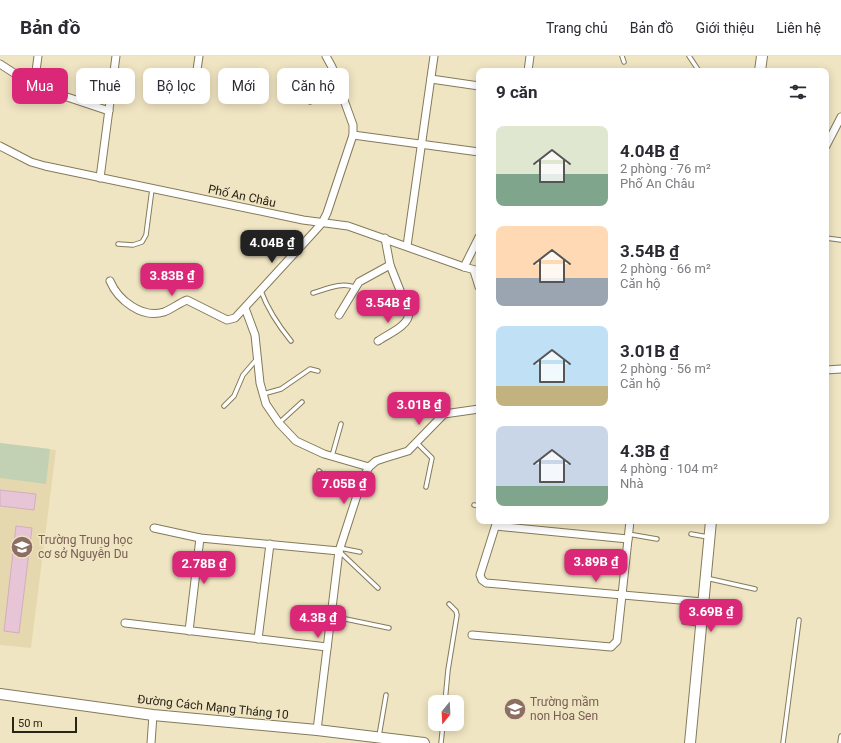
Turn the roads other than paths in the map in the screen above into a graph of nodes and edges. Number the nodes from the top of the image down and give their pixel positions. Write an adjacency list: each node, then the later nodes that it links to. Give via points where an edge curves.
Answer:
1 (38, 56): 12 (street)
2 (116, 56): 23 (street)
3 (199, 56): 13 (street)
4 (326, 56): 14 (street)
5 (434, 56): 19 (street)
6 (530, 56): 15 (street)
7 (622, 56): 10 (lane)
8 (689, 56): 16 (lane)
9 (762, 56): 17 (main road)
10 (624, 62)
11 (0, 64): 18 (street)
12 (36, 68)
13 (197, 68)
14 (331, 68)
15 (528, 68)
16 (697, 68)
17 (760, 68)
18 (12, 72)
19 (431, 79): 20 (street); 27 (street)
20 (476, 86)
21 (68, 97): 23 (street)
22 (347, 104): 25 (street, via 351,114)
23 (109, 111): 30 (street)
24 (841, 117): 26 (street)
25 (353, 135): 27 (street); 32 (street)
26 (829, 140)
27 (422, 144): 29 (street); 38 (street)
28 (0, 146): 30 (street, Phố An Châu, via 31,162)
29 (476, 152)
30 (100, 178): 31 (street, Phố An Châu)
31 (152, 189): 32 (street, Phố An Châu); 37 (lane, via 146,235 142,242 133,245)
32 (322, 223): 33 (street, Phố An Châu, via 353,227); 44 (street)
33 (385, 238): 38 (street, Phố An Châu); 39 (street)
34 (829, 238): 35 (lane)
35 (841, 240)
36 (476, 243): 40 (street)
37 (118, 244)
38 (407, 246): 40 (street, Phố An Châu)
39 (390, 265): 43 (street, via 359,282); 49 (street, via 409,317 404,324)
40 (464, 268): 41 (street, Phố An Châu)
41 (476, 271)
42 (110, 281): 46 (street, via 113,288 131,306 154,313 163,312 187,300 231,320)
43 (356, 288): 45 (lane, via 343,285); 47 (street)
44 (260, 291): 46 (street); 48 (lane, via 278,325)
45 (313, 293)
46 (245, 308): 50 (street, via 255,335)
47 (339, 315)
48 (291, 341)
49 (378, 341)
50 (258, 357): 54 (street); 56 (lane, via 243,375 234,396)
51 (841, 369): 52 (street)
52 (829, 370)
53 (318, 371): 54 (lane, via 310,369 281,389)
54 (263, 394): 58 (street)
55 (302, 402): 58 (lane)
56 (224, 406)
57 (476, 409): 60 (street, via 444,414)
58 (278, 423): 61 (street, via 296,441)
59 (341, 424): 61 (lane)
60 (417, 443): 62 (street, via 408,451 376,461); 65 (lane, via 432,458)
61 (332, 456): 62 (street)
62 (369, 467): 64 (street)
63 (319, 471): 64 (lane, via 334,483)
64 (362, 480): 76 (street)
65 (426, 487)
66 (496, 524): 71 (street); 81 (street, via 480,576 484,582)
67 (630, 524): 71 (street)
68 (711, 524): 72 (main road)
69 (154, 528): 73 (street)
70 (691, 534): 72 (lane)
71 (628, 536): 74 (lane); 81 (street)
72 (709, 537): 78 (main road)
73 (200, 538): 75 (street); 90 (street)
74 (657, 538)
75 (270, 544): 76 (street); 92 (street)
76 (340, 549): 77 (lane); 79 (lane); 84 (street)
77 (360, 552)
78 (705, 578): 80 (lane); 82 (main road)
79 (378, 588)
80 (755, 589)
81 (622, 595): 82 (street); 91 (street, via 616,641 611,647)
82 (703, 602): 88 (main road)
83 (449, 604): 96 (lane, via 456,611 457,619)
84 (331, 616): 89 (lane); 93 (street)
85 (799, 620): 106 (lane)
86 (684, 622): 88 (lane)
87 (124, 623): 90 (street)
88 (701, 624): 105 (main road)
89 (389, 628)
90 (189, 631): 92 (street)
91 (472, 635)
92 (258, 639): 93 (street)
93 (327, 647): 98 (street)
94 (0, 694): 97 (main road, Đường Cách Mạng Tháng 10)
95 (386, 695): 101 (lane)
96 (446, 695)
97 (153, 715): 98 (main road, Đường Cách Mạng Tháng 10); 102 (street)
98 (317, 730): 101 (main road, Đường Cách Mạng Tháng 10)
99 (442, 731): 104 (lane)
100 (841, 736): 107 (lane)
101 (378, 738): 103 (main road, Đường Cách Mạng Tháng 10)
102 (151, 743)
103 (424, 743)
104 (441, 743)
105 (690, 743)
106 (783, 743)
107 (840, 743)

